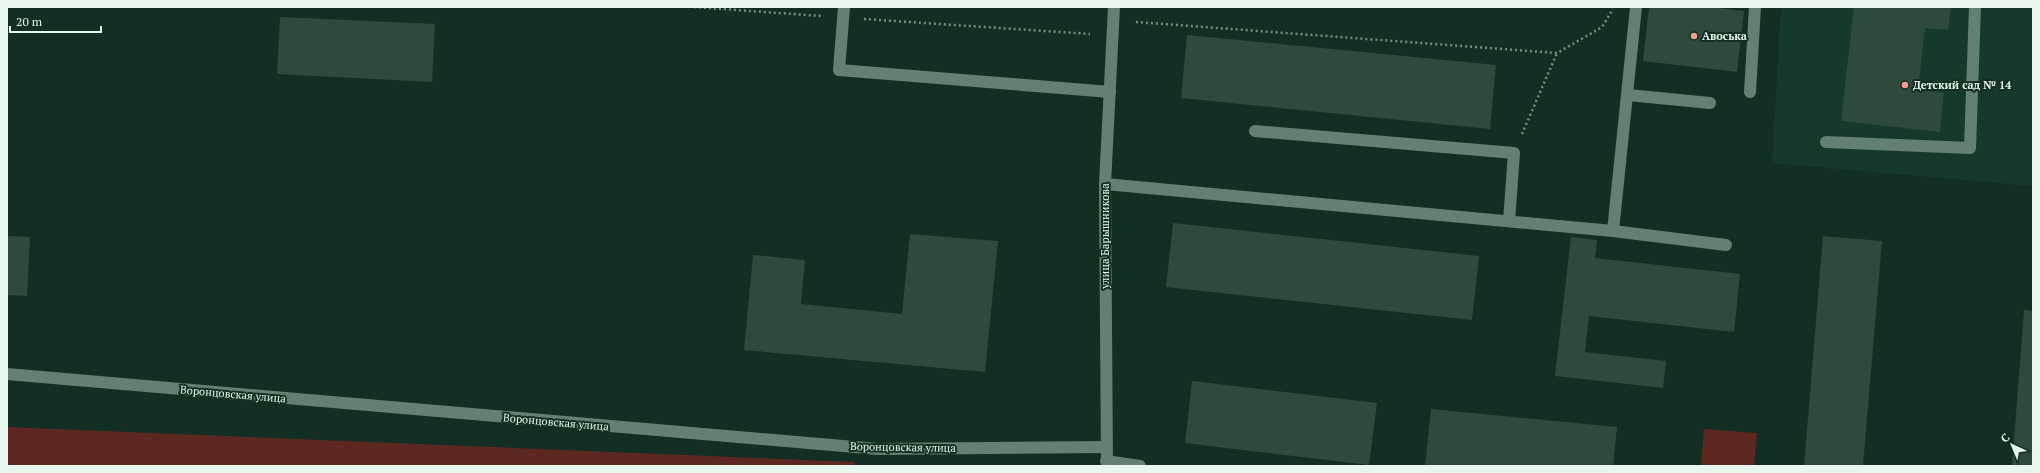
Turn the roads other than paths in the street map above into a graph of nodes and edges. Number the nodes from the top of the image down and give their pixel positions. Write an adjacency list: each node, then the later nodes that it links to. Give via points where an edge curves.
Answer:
1 (1114, 7): 6 (street, улица Барышникова)
2 (1636, 7): 8 (street)
3 (1755, 7): 7 (street)
4 (1975, 7): 11 (street, via 1970,148)
5 (844, 12): 6 (street, via 839,70)
6 (1110, 92): 12 (street, улица Барышникова)
7 (1750, 92)
8 (1628, 95): 9 (street); 14 (street)
9 (1710, 103)
10 (1255, 131): 13 (street, via 1514,153)
11 (1826, 142)
12 (1105, 184): 13 (street); 17 (street, улица Барышникова)
13 (1509, 221): 14 (street)
14 (1613, 231): 15 (street)
15 (1726, 245)
16 (7, 374): 17 (street, Воронцовская улица, via 878,449)
17 (1106, 447): 18 (street, улица Барышникова)
18 (1107, 464): 19 (street)
19 (1140, 466)

